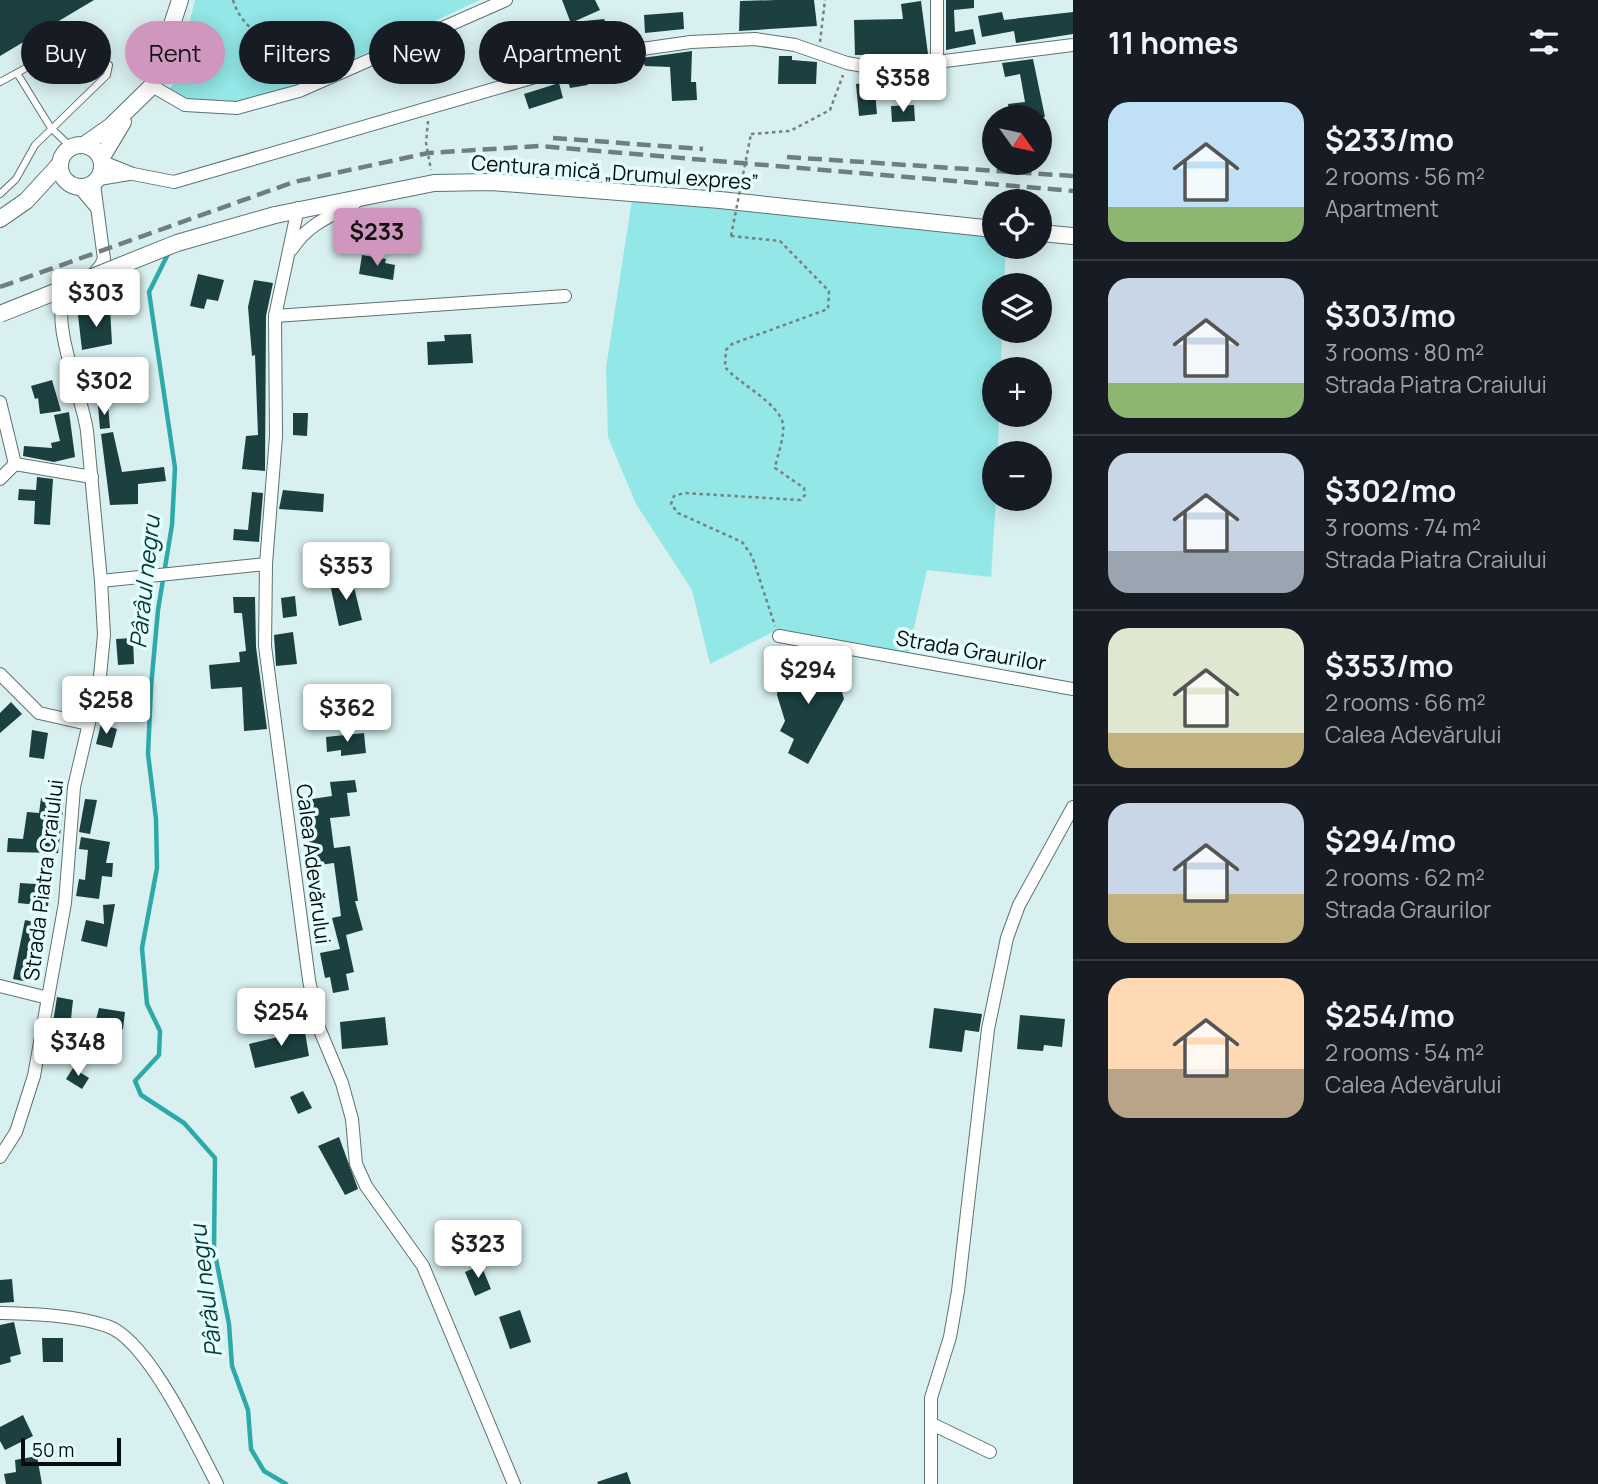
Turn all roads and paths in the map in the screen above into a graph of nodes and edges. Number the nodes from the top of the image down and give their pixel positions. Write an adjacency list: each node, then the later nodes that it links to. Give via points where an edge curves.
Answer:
1 (180, 0): 13 (main road)
2 (233, 0): 6 (path)
3 (506, 0): 13 (street, via 299,91 237,108 185,105)
4 (825, 0): 8 (path)
5 (937, 0): 10 (street)
6 (248, 21)
7 (1073, 45): 10 (street)
8 (818, 53): 9 (street); 15 (street, via 755,38 621,52)
9 (847, 63): 10 (street, via 880,69); 41 (path, bridge, via 830,110 790,131 751,134 732,236 779,241 829,291 828,309 726,350 724,367 774,408 783,425 775,468 804,488 805,495 800,499 684,494 674,496 671,504 678,513 742,542 752,556)
10 (937, 64)
11 (16, 73): 12 (lane); 16 (lane); 16 (lane, via 65,47 87,45 109,65 107,75)
12 (0, 82)
13 (152, 86): 14 (main road)
14 (131, 108): 17 (main road); 18 (main road)
15 (429, 109): 20 (street, via 174,182); 21 (path, via 426,143)
16 (51, 128): 17 (lane); 23 (lane)
17 (78, 146): 18 (main road); 19 (main road)
18 (102, 160): 20 (street); 22 (main road)
19 (60, 163): 22 (main road, via 62,177); 25 (main road)
20 (133, 173): 22 (street)
21 (434, 183): 24 (main road, Centura mică „Drumul expres”); 28 (main road, Centura mică „Drumul expres”, via 491,182 708,199)
22 (86, 184): 25 (main road); 37 (street, Strada Piatra Craiului, via 102,230 104,259 86,283 66,297 60,310 61,330 83,405)
23 (0, 194)
24 (370, 196): 26 (main road, Centura mică „Drumul expres”); 31 (street, via 318,222 299,238)
25 (26, 201): 27 (main road)
26 (298, 208): 31 (street, Calea Adevărului); 33 (main road, Centura mică „Drumul expres”, bridge, via 177,243)
27 (0, 219)
28 (982, 228)
29 (1052, 234): 30 (main road)
30 (1073, 236)
31 (288, 256): 34 (street, Calea Adevărului)
32 (565, 296): 34 (street)
33 (0, 314)
34 (275, 316): 39 (street, Calea Adevărului, via 276,436)
35 (0, 402): 36 (street)
36 (15, 464): 37 (street); 38 (street)
37 (92, 477): 40 (street, Strada Piatra Craiului)
38 (0, 479)
39 (266, 564): 40 (street); 53 (street, Calea Adevărului, via 265,646 309,980 320,1028 352,1119 356,1164 366,1186 423,1266)
40 (101, 581): 44 (street, Strada Piatra Craiului, via 104,635)
41 (779, 636): 43 (street, Strada Graurilor)
42 (0, 674): 44 (street, via 38,713)
43 (1073, 689)
44 (88, 724): 47 (street, Strada Piatra Craiului, via 74,787 65,903)
45 (1073, 807): 50 (street, via 1007,938 988,1029 958,1291 932,1398)
46 (0, 986): 47 (street)
47 (48, 998): 48 (street, Strada Piatra Craiului, via 34,1076 16,1132)
48 (0, 1157)
49 (0, 1312): 52 (street, via 110,1326 134,1347 166,1390)
50 (932, 1424): 51 (street); 54 (street)
51 (990, 1452)
52 (217, 1484)
53 (514, 1484)
54 (931, 1484)

